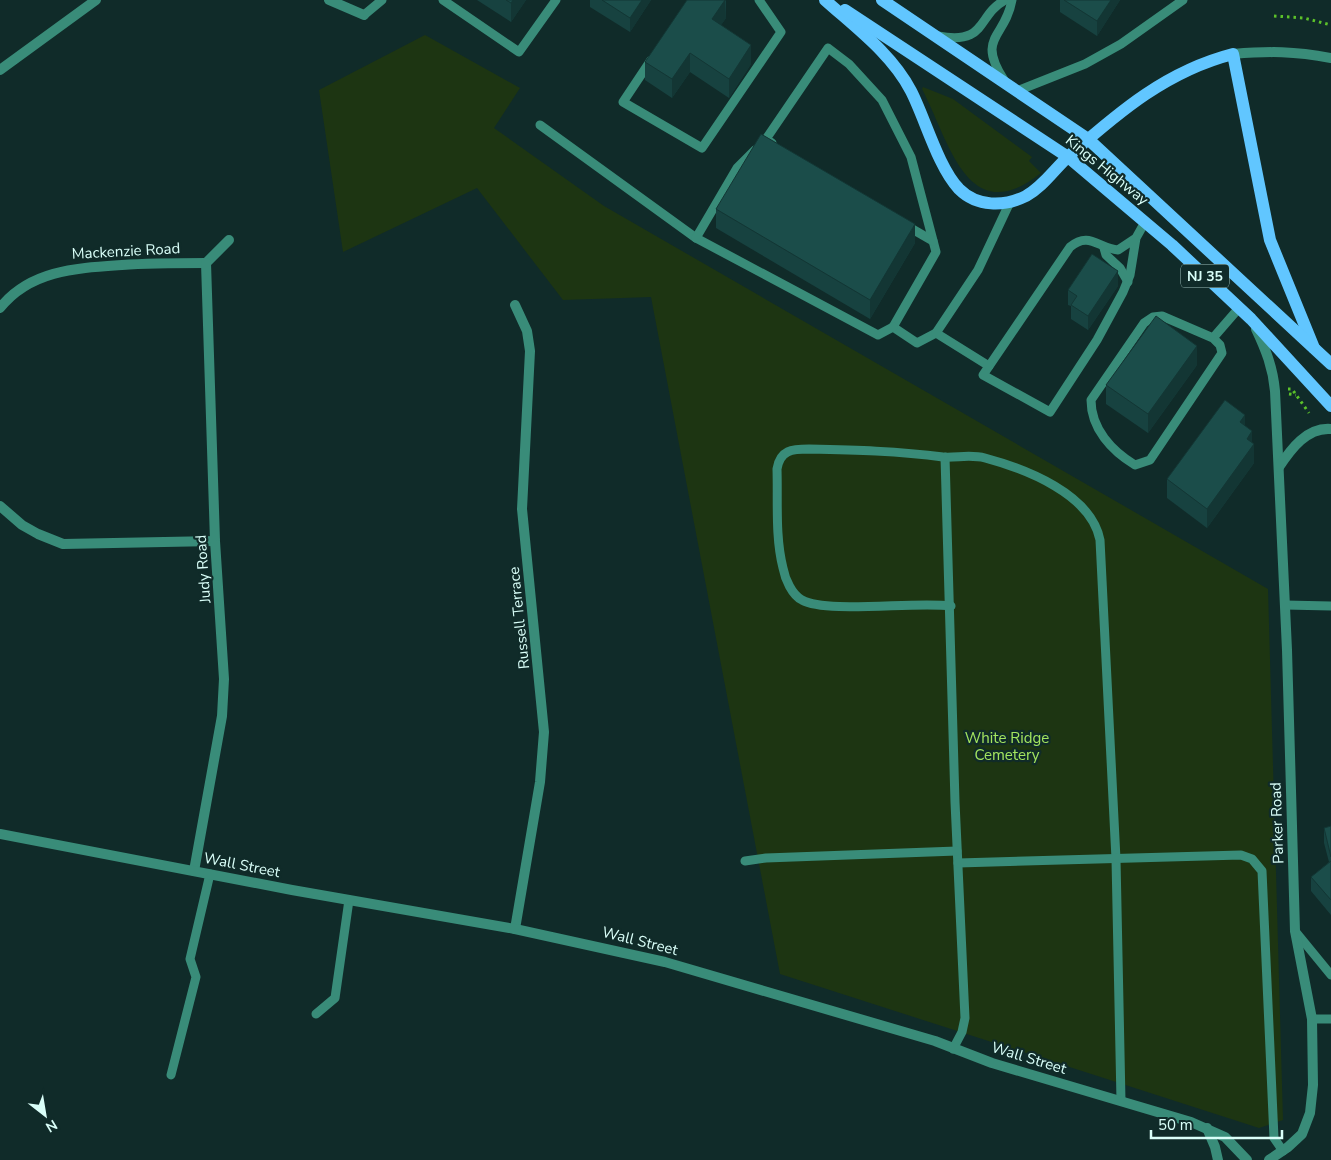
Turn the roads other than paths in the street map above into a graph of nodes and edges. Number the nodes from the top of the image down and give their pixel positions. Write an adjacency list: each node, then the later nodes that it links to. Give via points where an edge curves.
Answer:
1 (96, 0): 18 (street)
2 (329, 0): 13 (street)
3 (382, 0): 13 (lane)
4 (443, 0): 5 (lane, via 519,52)
5 (556, 0)
6 (825, 0): 25 (main road, via 888,57 910,89 958,188 970,198 998,204)
7 (830, 0): 24 (main road, Kings Highway / NJ 35)
8 (882, 0): 14 (main road, Kings Highway)
9 (1005, 0): 14 (lane, via 978,30 966,36)
10 (1012, 0): 19 (lane, via 1010,11 992,41 991,52 996,66)
11 (1183, 0): 19 (lane, via 1121,44 1085,64)
12 (761, 1): 16 (lane, via 781,32 702,148 623,102)
13 (364, 15)
14 (933, 35): 19 (main road, Kings Highway)
15 (1232, 54): 17 (street, via 1272,50); 22 (main road, via 1166,80 1131,103); 42 (main road, via 1270,240)
16 (654, 55)
17 (1331, 58)
18 (0, 70)
19 (1012, 88): 22 (main road, Kings Highway)
20 (540, 124): 28 (lane)
21 (766, 139): 23 (lane); 28 (lane, via 736,168); 31 (lane, via 828,48 849,64 882,100 911,157)
22 (1088, 139): 24 (main road); 42 (main road, Kings Highway)
23 (781, 149)
24 (1068, 157): 25 (main road, via 1040,186); 27 (main road, Kings Highway / NJ 35)
25 (1010, 202): 40 (lane, via 978,270)
26 (896, 220): 31 (lane)
27 (1145, 222): 29 (lane); 37 (main road, Kings Highway / NJ 35)
28 (696, 238): 39 (lane, via 878,335)
29 (1136, 238): 32 (lane, via 1118,250); 34 (lane)
30 (230, 240): 33 (street)
31 (933, 241): 39 (lane, via 936,252)
32 (1104, 248): 34 (lane); 44 (lane, via 1088,240 1081,240 1070,247)
33 (206, 263): 36 (street, Mackenzie Road, via 72,268 31,282); 50 (street, Judy Road)
34 (1128, 282): 44 (lane, via 1098,340 1050,412 983,375)
35 (516, 305): 62 (street, Russell Terrace, via 527,331 530,351 522,509 544,732 540,782)
36 (0, 308)
37 (1239, 308): 38 (main road, Kings Highway / NJ 35); 41 (lane)
38 (1251, 319): 45 (main road, Kings Highway / NJ 35); 48 (street, Parker Road, via 1274,371)
39 (893, 327): 40 (lane, via 917,343)
40 (936, 332): 44 (lane)
41 (1213, 338): 41 (lane, via 1222,353 1150,460 1135,465 1119,455 1094,421 1091,400 1144,323 1162,316)
42 (1314, 348): 43 (main road, Kings Highway)
43 (1331, 364)
44 (989, 366)
45 (1331, 406)
46 (1331, 429): 48 (street, via 1323,428 1308,435 1292,447)
47 (945, 457): 52 (lane); 52 (lane, via 901,451 794,449 784,452 778,460 777,469 783,568 801,600 829,606); 56 (lane, via 984,457 1038,478 1074,498 1092,517 1098,531)
48 (1279, 467): 51 (street, Parker Road)
49 (0, 506): 50 (street, via 22,525 63,544)
50 (216, 541): 59 (street, Judy Road, via 223,642 222,716)
51 (1285, 605): 53 (lane); 63 (street, Parker Road)
52 (951, 606): 55 (lane)
53 (1331, 606)
54 (0, 834): 59 (street, Wall Street)
55 (957, 852): 57 (lane); 58 (lane)
56 (1116, 859): 58 (lane); 70 (lane); 72 (lane, via 1241,855 1252,859 1262,871 1274,1138)
57 (745, 860)
58 (958, 863): 68 (lane, via 965,1018)
59 (194, 871): 60 (street, Wall Street)
60 (210, 874): 61 (street, Wall Street); 69 (lane, via 190,959 196,977)
61 (349, 900): 62 (street, Wall Street); 65 (lane, via 335,998)
62 (515, 929): 68 (street, Wall Street, via 665,962)
63 (1295, 931): 64 (lane); 67 (street, Parker Road)
64 (1331, 975)
65 (316, 1014)
66 (1331, 1018): 67 (lane)
67 (1312, 1019): 72 (street, Parker Road, via 1310,1112 1302,1134)
68 (953, 1049): 70 (street, Wall Street)
69 (171, 1075)
70 (1121, 1101): 71 (street, Wall Street)
71 (1207, 1128): 73 (street); 74 (street, Wall Street, via 1230,1140)
72 (1283, 1151): 75 (street, Parker Road)
73 (1218, 1160)
74 (1247, 1160)
75 (1269, 1160)

